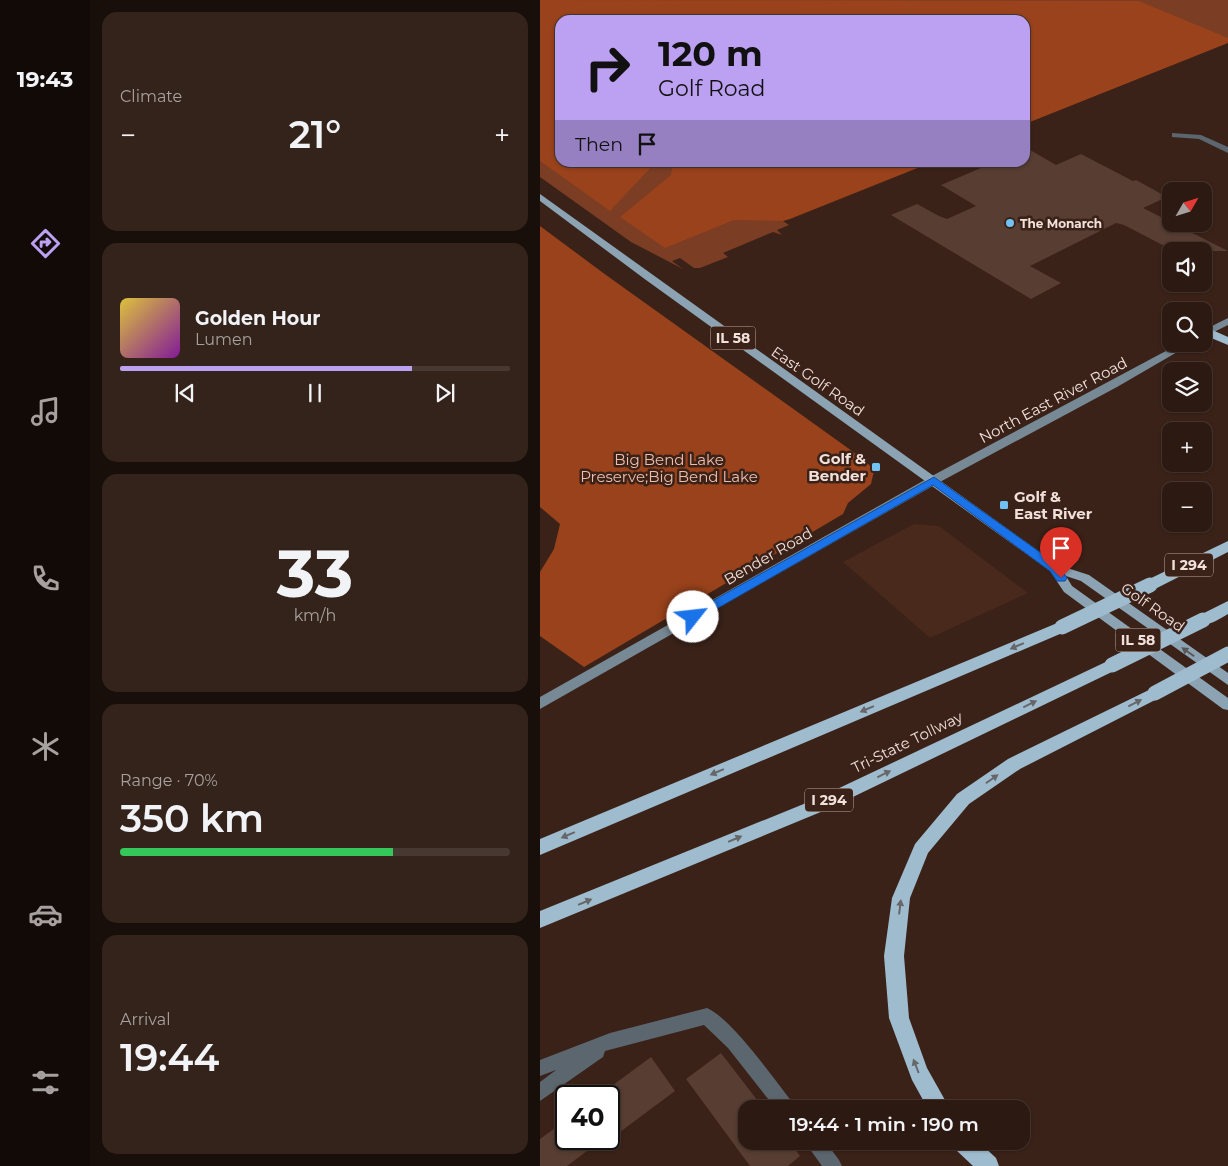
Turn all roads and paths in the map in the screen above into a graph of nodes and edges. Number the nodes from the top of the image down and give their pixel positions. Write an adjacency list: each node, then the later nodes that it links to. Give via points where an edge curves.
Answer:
1 (1175, 134): 2 (street, via 1201,137)
2 (1228, 150)
3 (540, 197): 9 (main road, East Golf Road / IL 58)
4 (1228, 321): 5 (street)
5 (1212, 329)
6 (1212, 335): 7 (highway)
7 (1228, 341)
8 (1172, 352): 9 (street, North East River Road)
9 (934, 480): 11 (main road, Golf Road / IL 58); 15 (street, Bender Road)
10 (1228, 546): 17 (highway, I 294, one-way to 17, bridge, via 1062,627)
11 (1054, 568): 14 (main road, Golf Road / IL 58, one-way to 11, via 1085,578); 16 (main road, Golf Road / IL 58, via 1068,589)
12 (1228, 607): 18 (highway, Tri-State Tollway / I 294, one-way to 12, bridge, via 822,804)
13 (1228, 654): 23 (highway, one-way to 13, bridge, via 919,1073 899,1018 894,956 901,898 921,849 963,799 1014,764)
14 (1228, 680)
15 (540, 704)
16 (1228, 705)
17 (540, 846)
18 (540, 920)
19 (610, 1041): 20 (street); 21 (street); 22 (street, via 707,1016 734,1042)
20 (540, 1068)
21 (540, 1092)
22 (781, 1100)
23 (935, 1100)
24 (820, 1150): 26 (street)
25 (972, 1150): 27 (highway)
26 (833, 1166)
27 (988, 1166)

